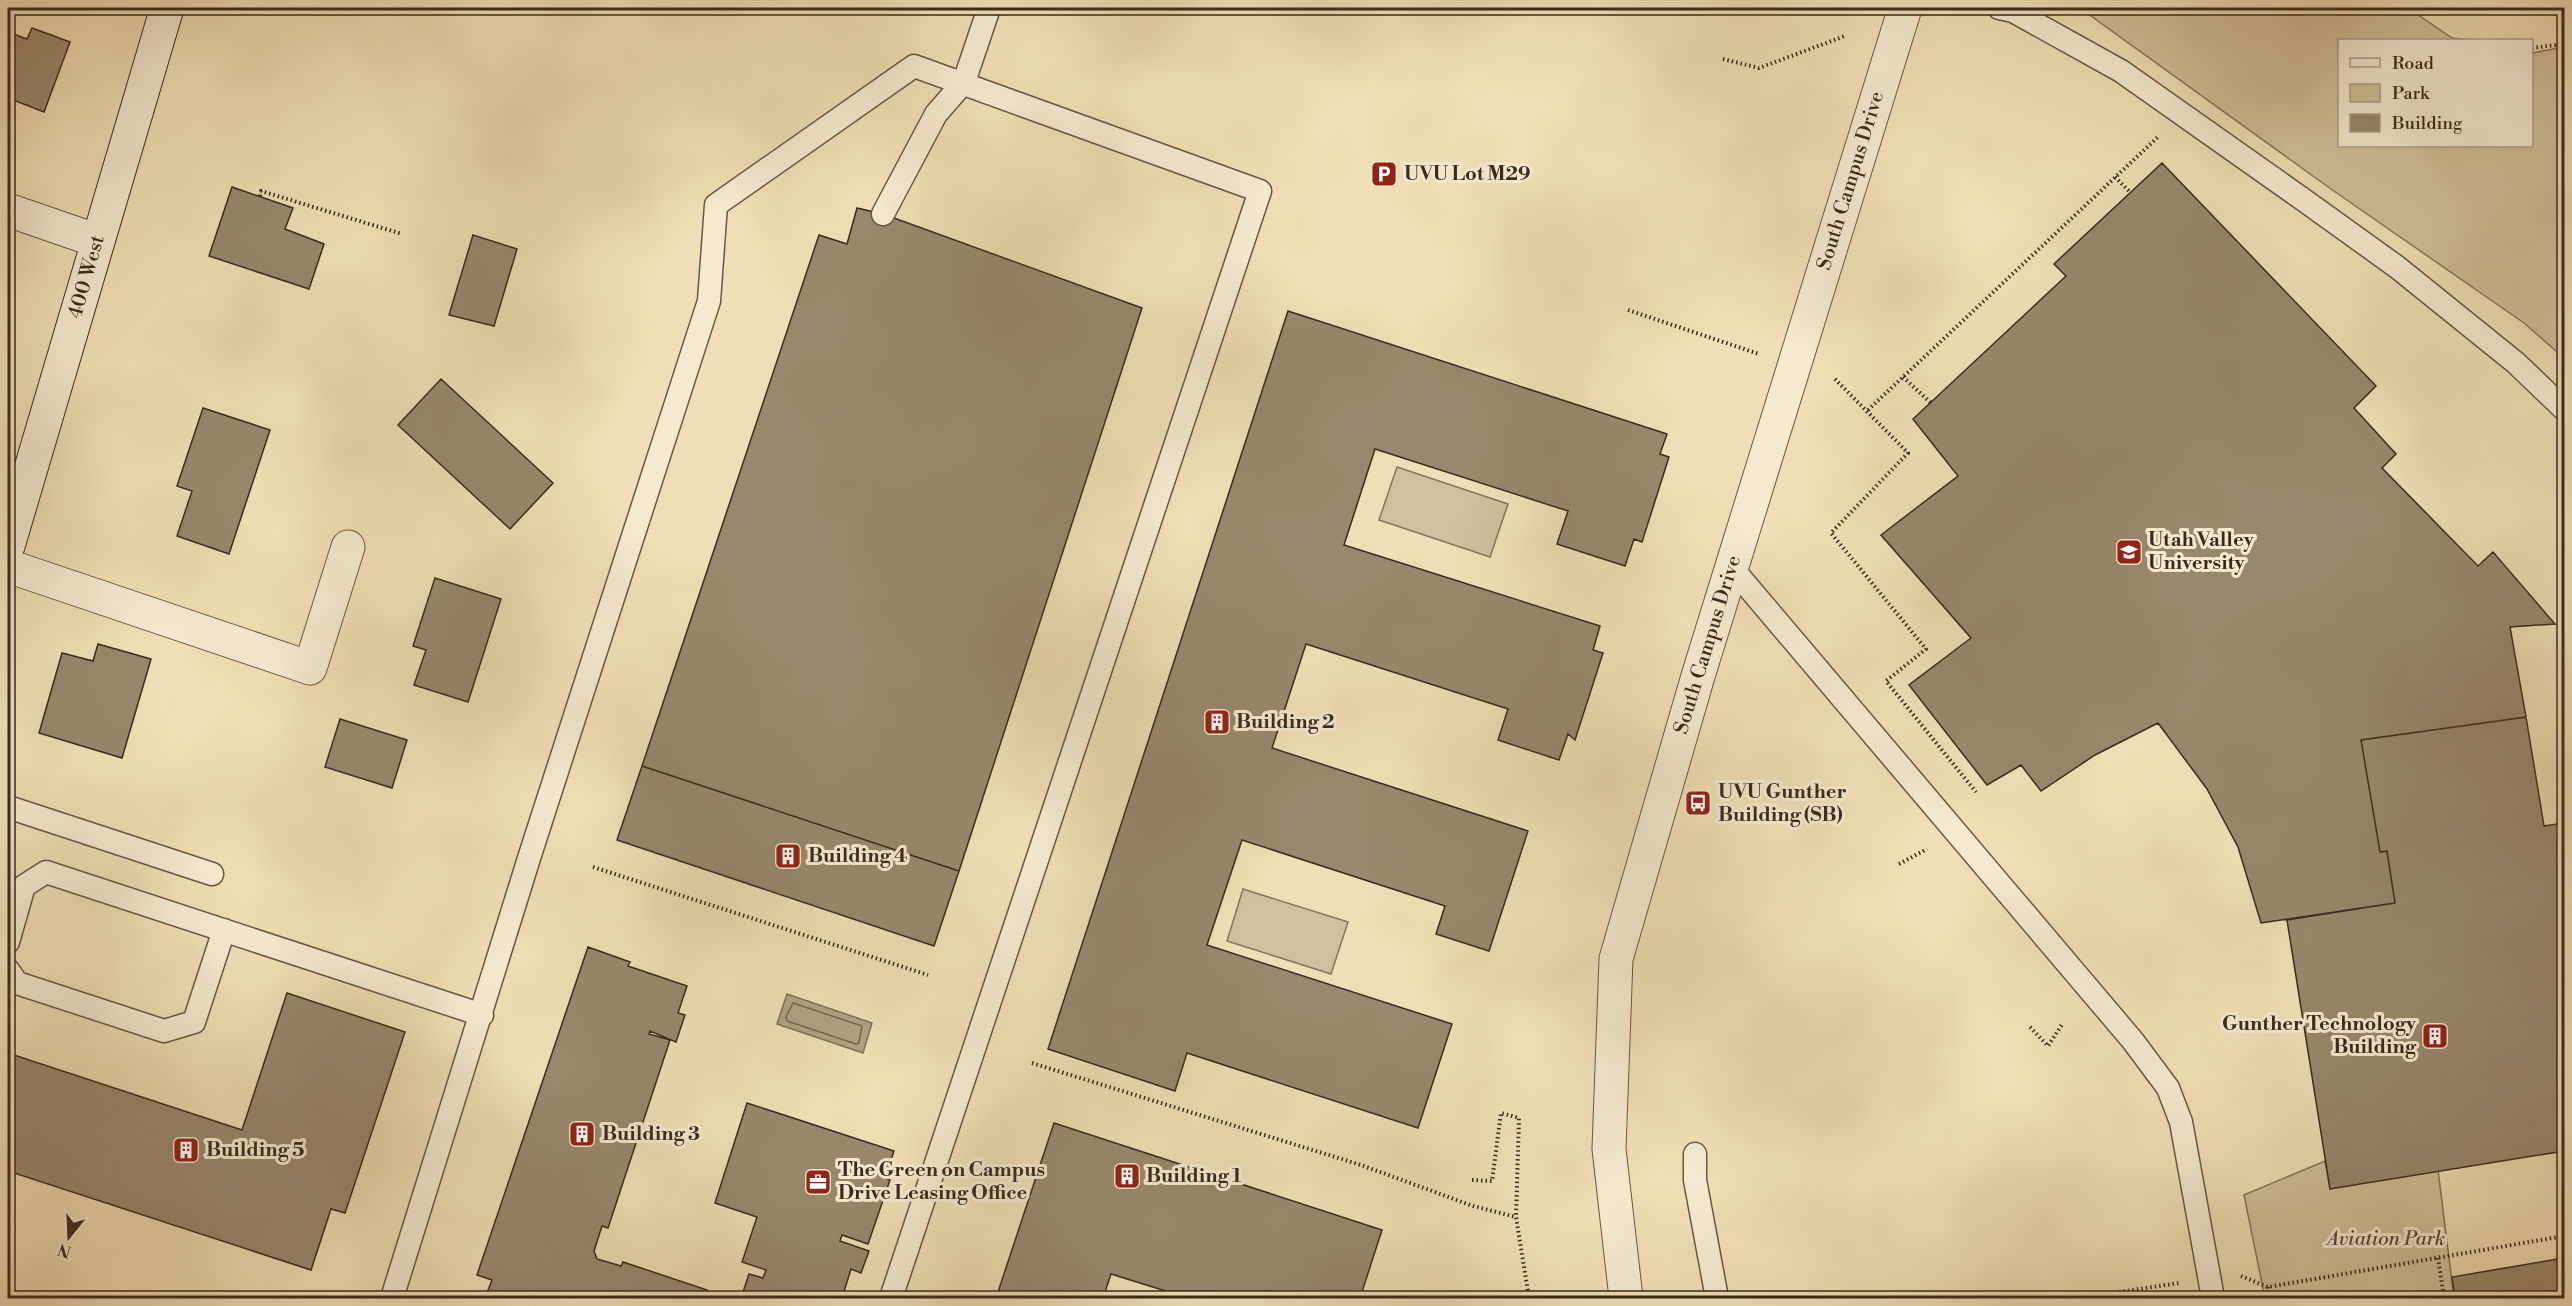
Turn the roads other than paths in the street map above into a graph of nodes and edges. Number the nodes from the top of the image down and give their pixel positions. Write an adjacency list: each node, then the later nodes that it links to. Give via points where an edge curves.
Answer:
1 (167, 8): 8 (street, 400 West)
2 (989, 8): 5 (lane)
3 (1905, 8): 13 (street, South Campus Drive)
4 (1999, 8): 9 (lane, via 2013,11 2121,71 2301,198 2397,267 2516,363)
5 (964, 82): 7 (lane, via 936,114); 19 (lane, via 914,66 716,204 709,301); 22 (lane, via 1260,191)
6 (8, 210): 8 (street)
7 (884, 214)
8 (98, 241): 10 (street, 400 West)
9 (2565, 409)
10 (8, 546)
11 (348, 547): 12 (street, via 310,668)
12 (8, 566)
13 (1732, 568): 23 (street, South Campus Drive, via 1616,959 1610,1149); 25 (lane, via 2133,1041 2168,1088 2181,1122)
14 (8, 807): 15 (lane)
15 (212, 874)
16 (224, 930): 17 (lane, via 46,872 24,886); 18 (lane, via 194,1022 164,1031 17,983); 19 (lane)
17 (8, 942)
18 (8, 970)
19 (482, 1015): 21 (lane)
20 (1695, 1154): 24 (lane, via 1695,1180)
21 (392, 1299)
22 (891, 1299)
23 (1626, 1299)
24 (1717, 1299)
25 (2213, 1299)

